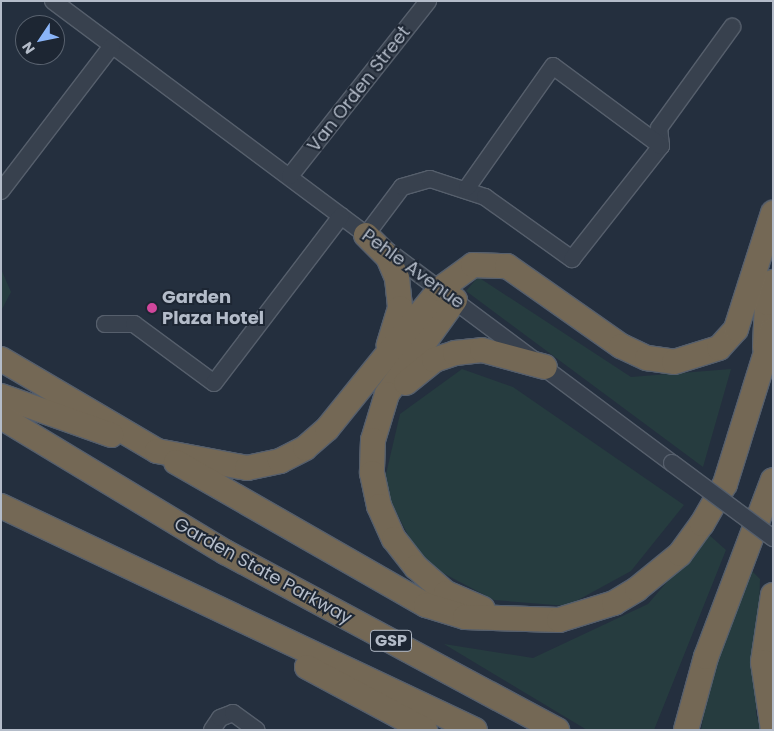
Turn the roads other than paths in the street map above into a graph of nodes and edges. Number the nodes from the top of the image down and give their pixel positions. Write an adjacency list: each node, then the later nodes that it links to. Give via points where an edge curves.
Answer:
1 (53, 1): 4 (street, Pehle Avenue)
2 (428, 1): 6 (street, Van Orden Street)
3 (732, 27): 5 (street, via 659,128)
4 (112, 46): 6 (street, Pehle Avenue); 8 (street)
5 (661, 146): 7 (street, via 572,259); 7 (street, via 553,66)
6 (290, 176): 10 (street, Pehle Avenue)
7 (467, 188): 11 (street, via 450,189 430,179 402,187)
8 (1, 191)
9 (773, 213): 13 (highway, via 736,329 719,348 696,359 674,362 647,358 622,346 507,266 473,265)
10 (340, 216): 11 (street, Pehle Avenue); 14 (street, via 214,383 134,324)
11 (366, 235): 13 (street, Pehle Avenue); 18 (highway, via 388,257 396,278 400,308 396,332)
12 (773, 282): 15 (highway, via 767,302)
13 (448, 295): 17 (street, Pehle Avenue); 18 (highway); 21 (highway, via 387,394)
14 (105, 324)
15 (769, 340): 28 (highway, via 725,484 680,554 614,603)
16 (1, 359): 22 (highway)
17 (545, 367): 21 (highway, via 482,350 434,360 396,394); 25 (street, Pehle Avenue, bridge)
18 (372, 378): 22 (highway, via 320,436 280,460 247,468)
19 (1, 396): 22 (highway)
20 (1, 417): 33 (highway, Garden State Parkway / GSP, via 225,552)
21 (373, 440): 28 (highway, via 379,506 394,539 416,567 446,592 480,608)
22 (157, 451): 28 (highway, via 426,605 474,618)
23 (773, 480): 34 (highway, via 706,657)
24 (1, 506): 26 (highway, GSP)
25 (773, 538)
26 (177, 593): 31 (highway); 32 (highway, GSP)
27 (773, 595): 35 (highway, via 763,662)
28 (559, 620)
29 (212, 730): 30 (street, via 220,718 233,713)
30 (256, 730)
31 (425, 730)
32 (475, 730)
33 (557, 730)
34 (686, 730)
35 (773, 730)

